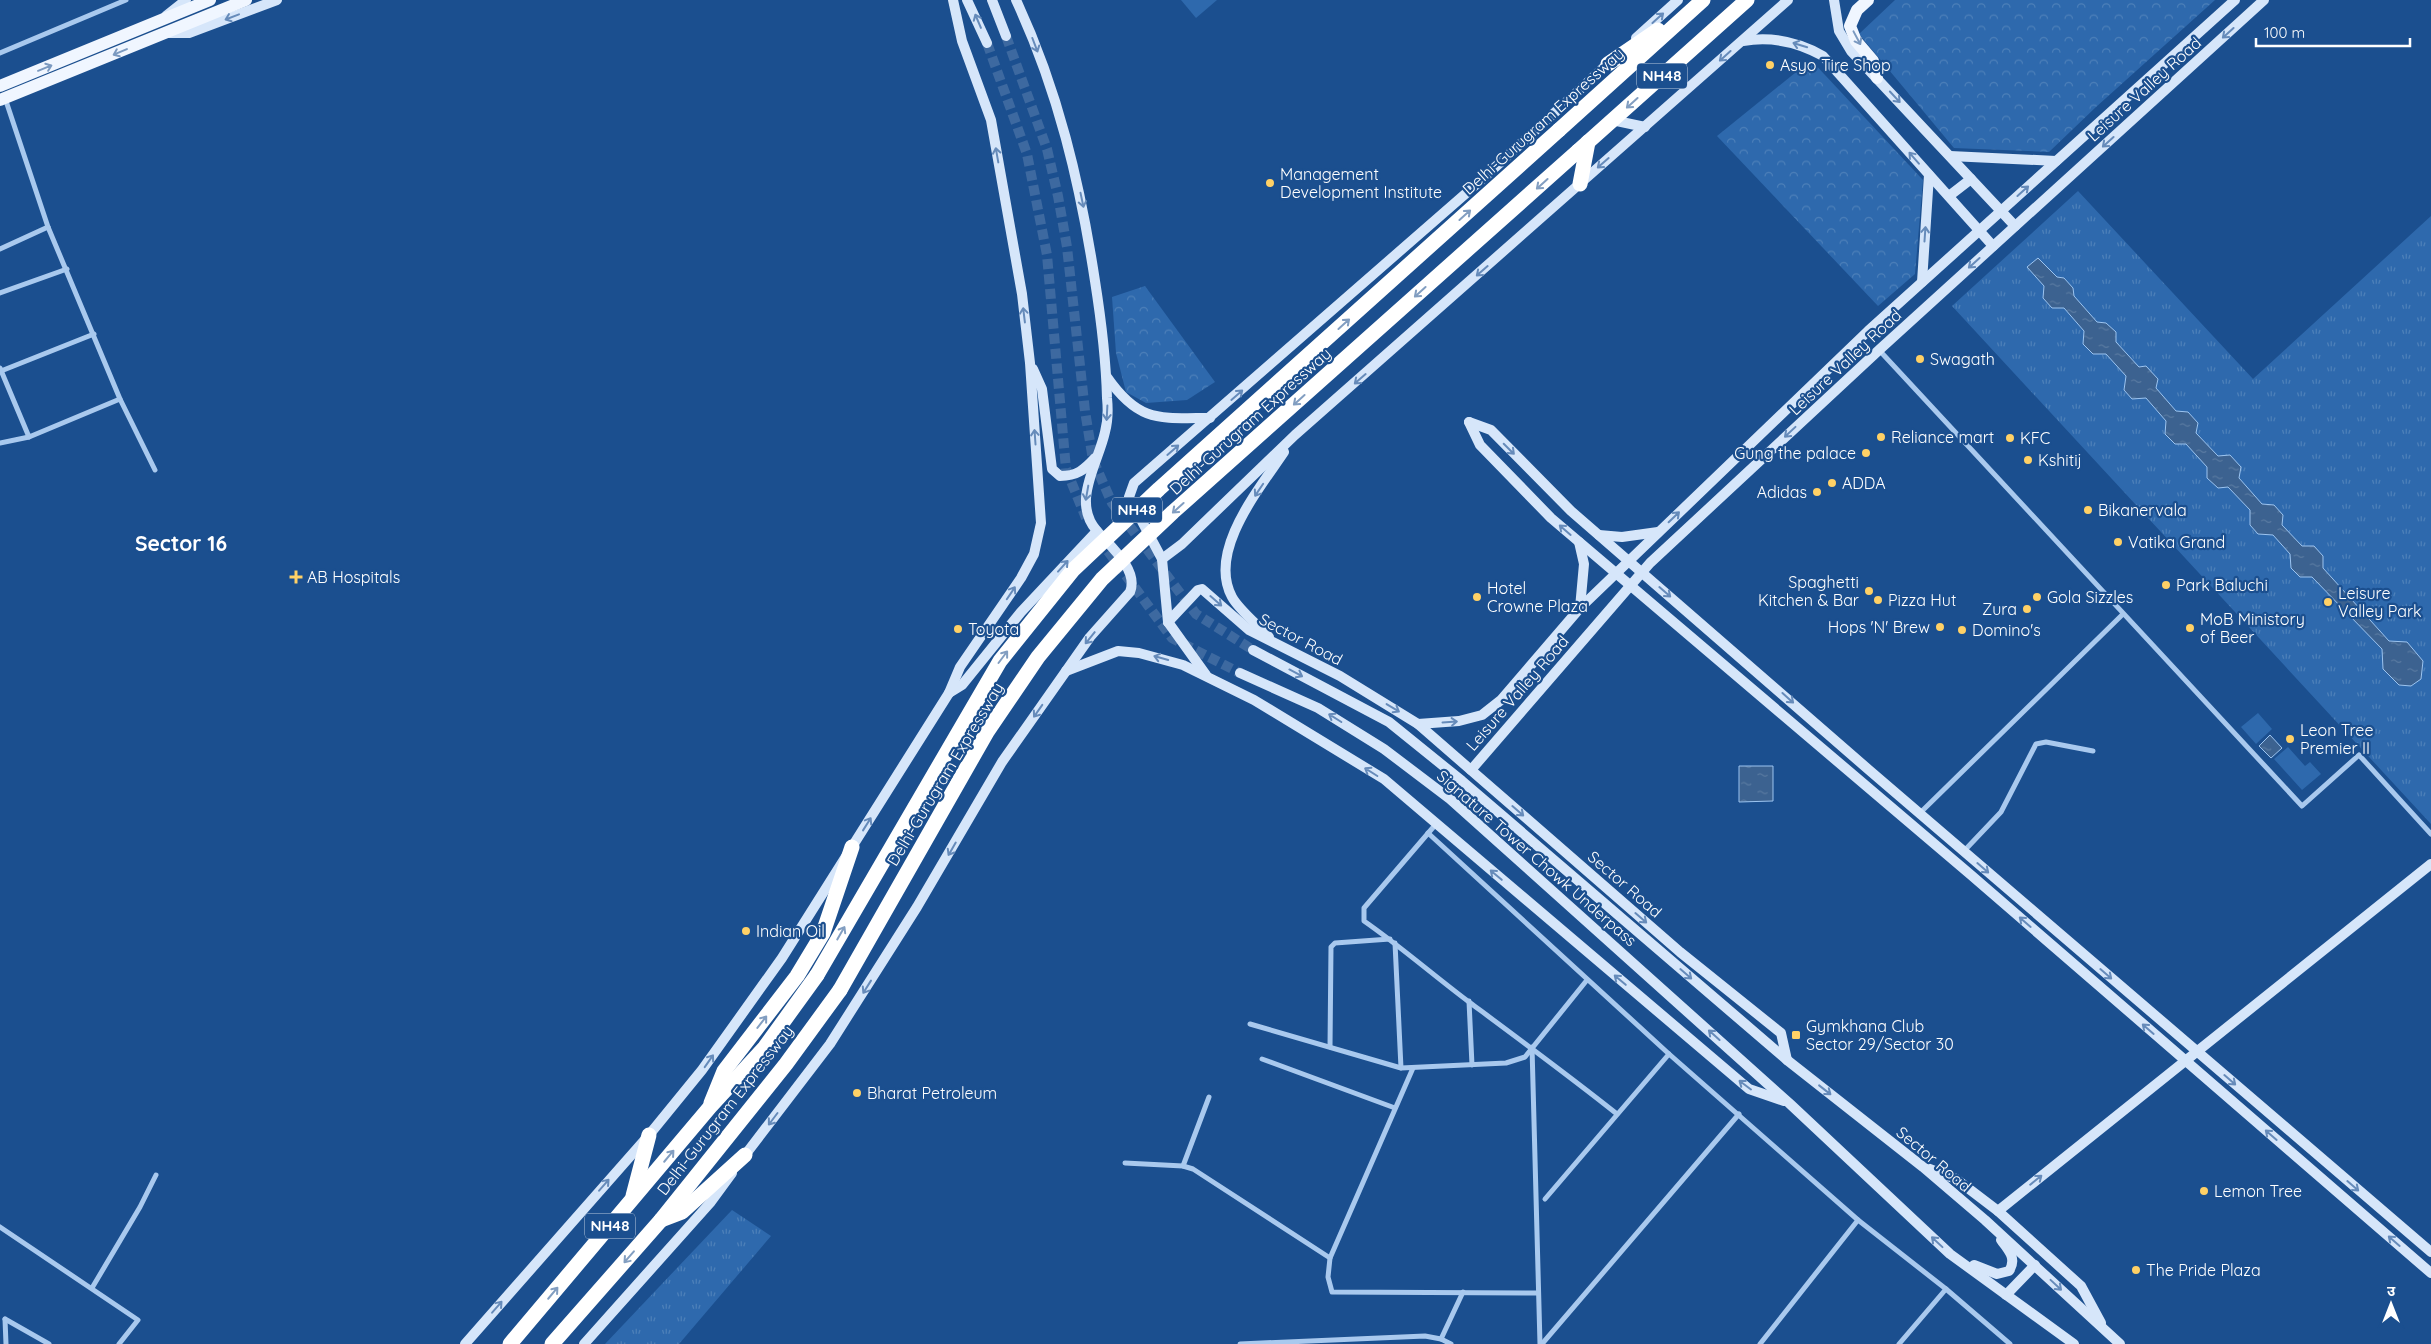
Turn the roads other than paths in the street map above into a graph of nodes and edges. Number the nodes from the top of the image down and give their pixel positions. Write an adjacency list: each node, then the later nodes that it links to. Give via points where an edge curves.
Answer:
1 (126, 0): 23 (street)
2 (186, 0): 18 (street)
3 (210, 0): 18 (main road)
4 (246, 0): 19 (main road)
5 (277, 0): 19 (street, one-way to 19, via 189,33)
6 (953, 0): 47 (street, one-way to 6, via 1022,294 991,120 962,41)
7 (967, 0): 22 (street, one-way to 7)
8 (992, 0): 20 (street)
9 (1016, 0): 49 (street, one-way to 49, via 1053,94 1075,167 1085,216)
10 (1678, 0): 24 (street, one-way to 10)
11 (1747, 0): 27 (highway, Delhi-Gurugram Expressway / NH48, one-way to 27)
12 (1788, 0): 21 (street)
13 (1834, 0): 25 (street, via 1842,39)
14 (1868, 0): 25 (main road, one-way to 25, via 1857,10 1850,26 1856,41 1873,61)
15 (2235, 0): 31 (street, Leisure Valley Road)
16 (2264, 0): 37 (street, Leisure Valley Road, one-way to 37)
17 (1702, 1): 24 (highway); 101 (highway, Delhi-Gurugram Expressway / NH48, one-way to 17, bridge, via 765,1048 817,975 1000,661 1072,570)
18 (159, 21): 26 (main road, one-way to 18)
19 (165, 33): 26 (main road, one-way to 26)
20 (1006, 36)
21 (1742, 41): 28 (street, one-way to 28); 32 (street, one-way to 21, via 1824,56 1800,44 1756,38)
22 (987, 43)
23 (0, 53)
24 (1608, 64): 51 (street, one-way to 24)
25 (1877, 78): 30 (street, one-way to 30)
26 (1, 93): 38 (street)
27 (1612, 120): 28 (street); 29 (highway, Delhi-Gurugram Expressway / NH48)
28 (1645, 127): 34 (street, one-way to 34)
29 (1583, 147): 34 (highway); 114 (highway, Delhi-Gurugram Expressway / NH48, one-way to 114, bridge, via 1102,579 1038,657 987,732 840,990 786,1064)
30 (1950, 156): 31 (street); 33 (street)
31 (2056, 161): 36 (street, Leisure Valley Road, one-way to 31)
32 (1929, 175): 35 (street); 43 (street, one-way to 32)
33 (1972, 179): 35 (street); 36 (street)
34 (1580, 184): 52 (street, one-way to 52)
35 (1948, 196): 39 (street)
36 (2001, 211): 37 (street); 39 (street, Leisure Valley Road)
37 (2015, 226): 40 (street, Leisure Valley Road)
38 (48, 228): 41 (street); 42 (street)
39 (1980, 230): 40 (street); 43 (street, Leisure Valley Road)
40 (1993, 246): 46 (street, Leisure Valley Road, one-way to 46)
41 (0, 249)
42 (67, 269): 44 (street); 45 (street)
43 (1922, 282): 58 (street, Leisure Valley Road, one-way to 43)
44 (0, 293)
45 (94, 334): 48 (street); 50 (street)
46 (1879, 350): 64 (street, Leisure Valley Road, one-way to 64); 67 (street)
47 (1030, 363): 55 (street, via 1042,389 1052,469 1060,476 1074,476); 74 (street, one-way to 47, via 960,667 1034,554 1041,523)
48 (1, 370): 53 (street)
49 (1106, 376): 51 (street, via 1132,407 1152,416); 55 (street, one-way to 55, via 1106,430)
50 (120, 399): 53 (street); 56 (street)
51 (1210, 418): 61 (street, one-way to 51, via 1129,497 1131,487)
52 (1296, 435): 61 (street, via 1182,544); 69 (street, one-way to 69, via 1236,523 1228,549 1226,574 1232,598)
53 (29, 437): 54 (street)
54 (0, 443)
55 (1100, 452): 57 (street, one-way to 57, via 1086,492 1085,510)
56 (156, 470)
57 (1098, 531): 71 (street, one-way to 71, via 1130,572 1133,583 1130,592 1090,636); 74 (street, one-way to 57, via 962,685 1021,612)
58 (1658, 532): 59 (street, via 1622,537); 62 (street, Leisure Valley Road)
59 (1599, 536): 60 (street, one-way to 59, via 1480,445 1469,422 1491,430); 62 (street)
60 (1579, 542): 63 (street); 66 (street, via 1584,564)
61 (1162, 559): 68 (street)
62 (1628, 560): 63 (street, Leisure Valley Road); 64 (street)
63 (1616, 572): 65 (street); 66 (street, Leisure Valley Road)
64 (1642, 572): 65 (street, Leisure Valley Road); 78 (street, one-way to 78)
65 (1629, 586): 77 (street, Leisure Valley Road); 95 (street, one-way to 65, via 1690,633)
66 (1580, 608): 75 (street, Leisure Valley Road, one-way to 66, via 1458,721 1482,714 1500,700)
67 (2123, 614): 78 (street); 81 (street, via 2302,806 2359,755)
68 (1168, 622): 69 (street, Sector Road, one-way to 69, via 1202,589 1249,630); 73 (street)
69 (1274, 642): 75 (street, Sector Road, one-way to 75, via 1340,676)
70 (1253, 650): 94 (street, Signature Tower Chowk Underpass, one-way to 94, via 1389,722)
71 (1066, 671): 73 (street, one-way to 71, via 1164,659 1118,651); 106 (street, one-way to 106, via 1002,762 917,907 830,1044)
72 (1240, 673): 100 (street, Signature Tower Chowk Underpass, one-way to 72, via 1450,799 1384,749 1318,708)
73 (1207, 676): 79 (street, one-way to 73, via 1384,779 1254,700)
74 (949, 693): 82 (street, one-way to 74)
75 (1418, 724): 77 (street, Sector Road)
76 (2093, 751): 83 (street, via 2046,742 2036,744 2001,812)
77 (1471, 770): 94 (street, Sector Road, one-way to 94, via 1680,952 1781,1033)
78 (1920, 813): 83 (street)
79 (1436, 824): 80 (street); 100 (street, one-way to 79, via 1749,1089)
80 (1428, 833): 85 (street, via 1364,908 1364,921); 86 (street)
81 (2431, 834)
82 (852, 846): 101 (highway, one-way to 82, via 724,1071 800,971 823,933); 105 (street, one-way to 82, via 702,1070 767,979)
83 (1964, 851): 91 (street, one-way to 91)
84 (2431, 864): 91 (street)
85 (1393, 941): 87 (street); 89 (street, via 1335,943 1331,947); 97 (street)
86 (1587, 980): 90 (street); 92 (street)
87 (1469, 1002): 90 (street); 96 (street)
88 (1250, 1024): 89 (street)
89 (1330, 1047): 97 (street)
90 (1532, 1047): 96 (street, via 1525,1057 1515,1062); 103 (street); 127 (street)
91 (2196, 1052): 95 (street); 119 (street, one-way to 119)
92 (1669, 1054): 103 (street); 104 (street)
93 (1262, 1059): 102 (street)
94 (1786, 1060): 109 (street, Sector Road, one-way to 109)
95 (2185, 1061): 113 (street, one-way to 95); 123 (street, one-way to 95)
96 (1472, 1065): 98 (street)
97 (1401, 1068): 98 (street)
98 (1413, 1068): 102 (street)
99 (1209, 1097): 108 (street)
100 (1789, 1103): 120 (street, one-way to 100)
101 (710, 1107): 111 (highway, Delhi-Gurugram Expressway / NH48, one-way to 101)
102 (1395, 1108): 121 (street)
103 (1617, 1114): 112 (street)
104 (1739, 1114): 115 (street); 141 (street)
105 (649, 1135): 111 (highway); 135 (street, one-way to 105)
106 (745, 1155): 114 (highway, via 682,1212); 138 (street, via 710,1204)
107 (1125, 1163): 108 (street)
108 (1183, 1166): 121 (street, via 1203,1174)
109 (1924, 1167): 113 (street, via 1956,1179); 116 (street, Sector Road)
110 (156, 1175): 124 (street)
111 (632, 1199): 136 (highway, Delhi-Gurugram Expressway / NH48, one-way to 111)
112 (1545, 1199)
113 (1998, 1211): 129 (street, via 2081,1286)
114 (661, 1220): 137 (highway, Delhi-Gurugram Expressway / NH48, one-way to 137)
115 (1858, 1220): 125 (street); 142 (street)
116 (1985, 1220): 120 (street, via 2012,1256 2009,1271 1997,1274); 122 (street, Sector Road)
117 (0, 1227): 118 (street)
118 (3, 1232): 124 (street)
119 (2431, 1252)
120 (1950, 1254): 128 (street)
121 (1330, 1258): 126 (street, via 1328,1277 1332,1292)
122 (2035, 1266): 128 (street); 129 (street, Sector Road, one-way to 129)
123 (2431, 1273)
124 (92, 1288): 134 (street, via 138,1320)
125 (1946, 1289): 143 (street); 144 (street)
126 (1463, 1292): 127 (street); 130 (street)
127 (1538, 1293): 141 (street)
128 (2006, 1294): 145 (street)
129 (2104, 1329): 146 (street, Sector Road)
130 (1441, 1338): 131 (street, via 1425,1336); 140 (street)
131 (1327, 1343): 139 (street)
132 (6, 1344): 133 (street, via 5,1319)
133 (48, 1344)
134 (119, 1344)
135 (465, 1344)
136 (510, 1344)
137 (552, 1344)
138 (584, 1344)
139 (1240, 1344)
140 (1451, 1344)
141 (1541, 1344)
142 (1760, 1344)
143 (1898, 1344)
144 (2010, 1344)
145 (2074, 1344)
146 (2120, 1344)

